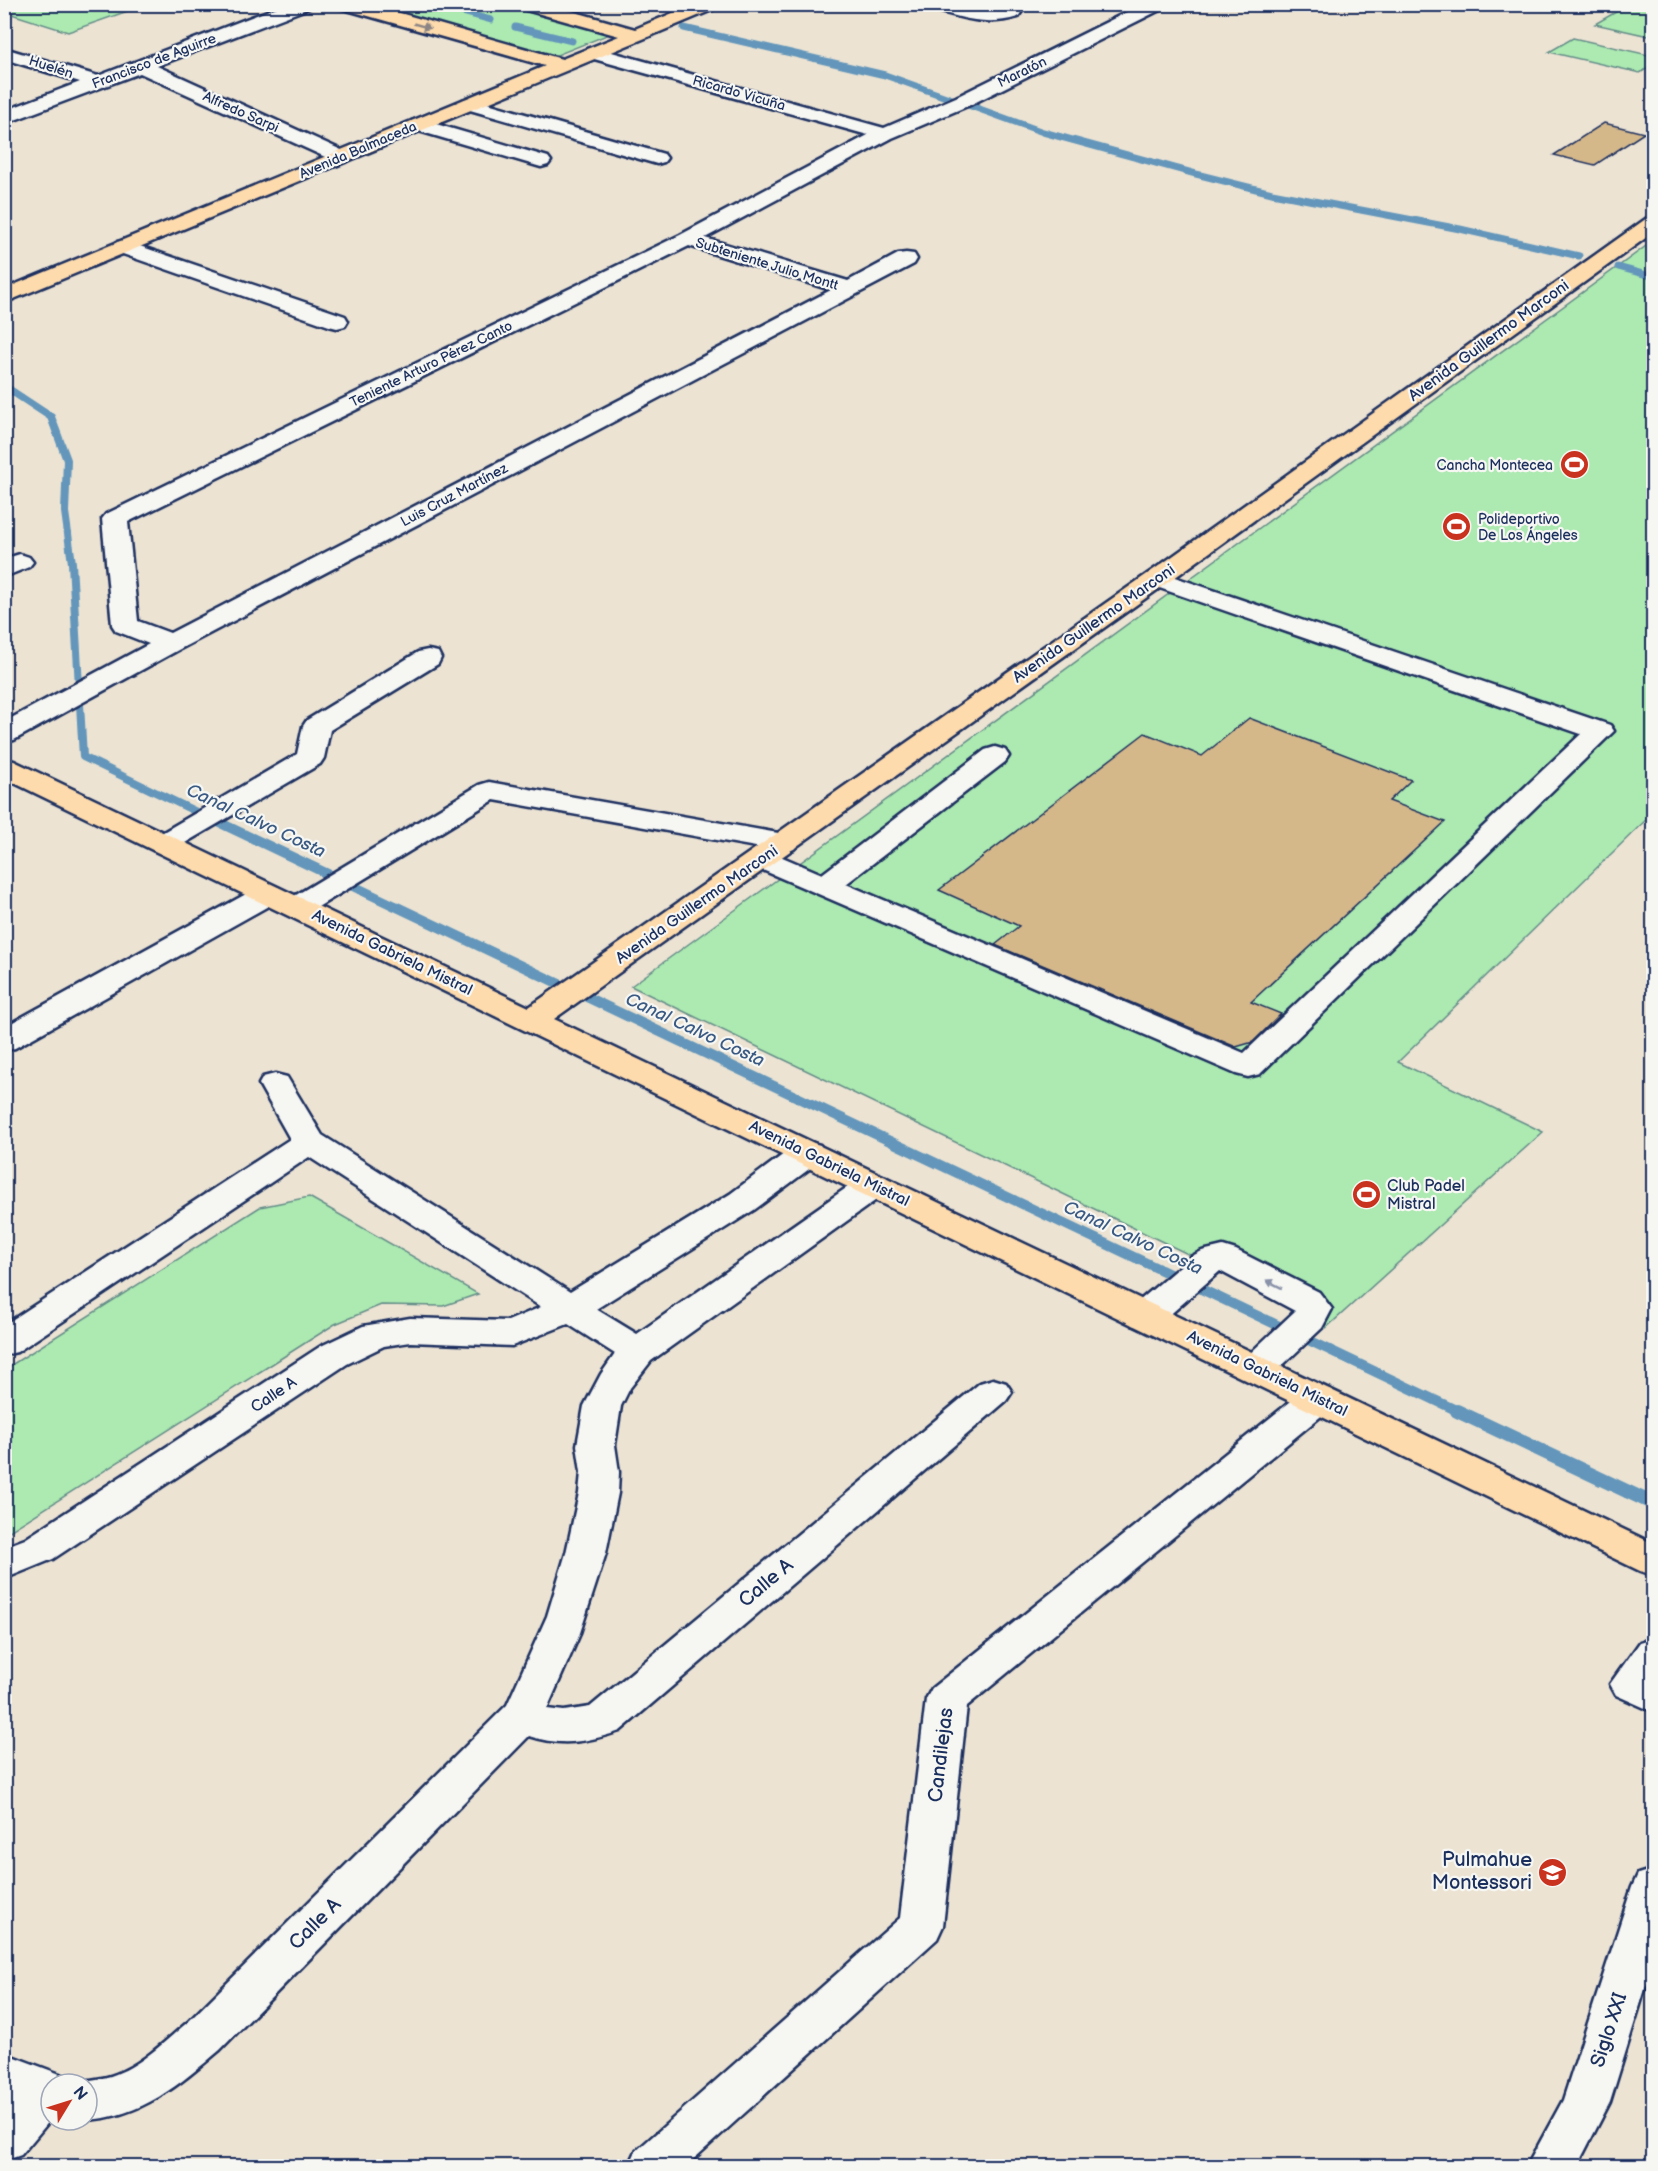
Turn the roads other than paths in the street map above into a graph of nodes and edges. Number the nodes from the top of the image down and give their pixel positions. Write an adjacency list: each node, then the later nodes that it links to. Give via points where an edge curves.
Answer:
1 (303, 4): 12 (street, Francisco de Aguirre)
2 (346, 4): 11 (main road, one-way to 11)
3 (525, 4): 8 (main road)
4 (711, 4): 8 (main road, Avenida Balmaceda)
5 (933, 4): 6 (street, via 990,17 1012,13 1016,8)
6 (1012, 4)
7 (1158, 4): 17 (street, Maratón, via 963,101)
8 (637, 35): 10 (main road, Avenida Balmaceda)
9 (4, 52): 13 (street, Huelén)
10 (594, 53): 11 (main road, Avenida Balmaceda); 17 (street, Ricardo Vicuña)
11 (562, 65): 14 (main road, Avenida Balmaceda)
12 (141, 66): 13 (street, Francisco de Aguirre); 18 (street, Alfredo Sarpi)
13 (98, 82): 15 (street, Francisco de Aguirre)
14 (470, 104): 16 (main road, Avenida Balmaceda); 19 (street)
15 (4, 118)
16 (419, 125): 18 (main road, Avenida Balmaceda); 20 (street)
17 (885, 134): 22 (street, Teniente Arturo Pérez Canto)
18 (341, 157): 23 (main road, Avenida Balmaceda)
19 (657, 158)
20 (541, 161)
21 (1653, 222): 28 (main road, Avenida Guillermo Marconi)
22 (687, 239): 25 (street, Subteniente Julio Montt); 29 (street, Teniente Arturo Pérez Canto, via 115,519 125,625)
23 (125, 247): 26 (main road, Avenida Balmaceda); 27 (street)
24 (906, 259): 25 (street, Luis Cruz Martínez)
25 (848, 288): 29 (street, Luis Cruz Martínez)
26 (4, 297)
27 (337, 321)
28 (1148, 585): 35 (main road, Avenida Guillermo Marconi); 36 (street, via 1585,746 1248,1067)
29 (171, 643): 31 (street, Luis Cruz Martínez)
30 (428, 658): 34 (street, via 317,726 310,758)
31 (4, 735)
32 (995, 756): 36 (street)
33 (4, 767): 34 (main road, Avenida Gabriela Mistral)
34 (163, 844): 37 (main road, Avenida Gabriela Mistral)
35 (773, 851): 36 (street); 37 (street, via 489,791 362,867); 38 (main road, Avenida Guillermo Marconi)
36 (825, 886)
37 (294, 898): 38 (main road, Avenida Gabriela Mistral); 39 (street)
38 (541, 1013): 42 (main road, Avenida Gabriela Mistral)
39 (4, 1041)
40 (275, 1084): 41 (street)
41 (309, 1142): 45 (street); 46 (street)
42 (808, 1153): 43 (main road, Avenida Gabriela Mistral); 45 (street, Calle A, via 742,1202)
43 (874, 1185): 44 (main road, Avenida Gabriela Mistral); 48 (street, Calle A)
44 (1156, 1306): 47 (main road, Avenida Gabriela Mistral); 47 (street, one-way to 44, via 1313,1315 1311,1305 1223,1258 1210,1261)
45 (571, 1308): 48 (street); 52 (street, Calle A, via 512,1334 410,1330 376,1335 334,1355 39,1549)
46 (4, 1343)
47 (1278, 1347): 50 (main road, Avenida Gabriela Mistral)
48 (638, 1352): 55 (street, Calle A, via 611,1385 602,1404 596,1448 600,1470 586,1553 550,1660)
49 (993, 1392): 55 (street, Calle A, via 605,1719 572,1728 554,1728)
50 (1318, 1399): 51 (main road, Avenida Gabriela Mistral); 60 (street, Candilejas, via 946,1700 921,1926)
51 (1653, 1561)
52 (4, 1564)
53 (1653, 1653): 54 (street, via 1631,1684)
54 (1653, 1695)
55 (523, 1716): 57 (street, Calle A, via 204,2036 140,2086 119,2095)
56 (1653, 1887): 61 (street, Siglo XXI, via 1586,2102)
57 (99, 2093)
58 (39, 2098): 59 (street, Calle A)
59 (4, 2140)
60 (653, 2166)
61 (1551, 2166)

